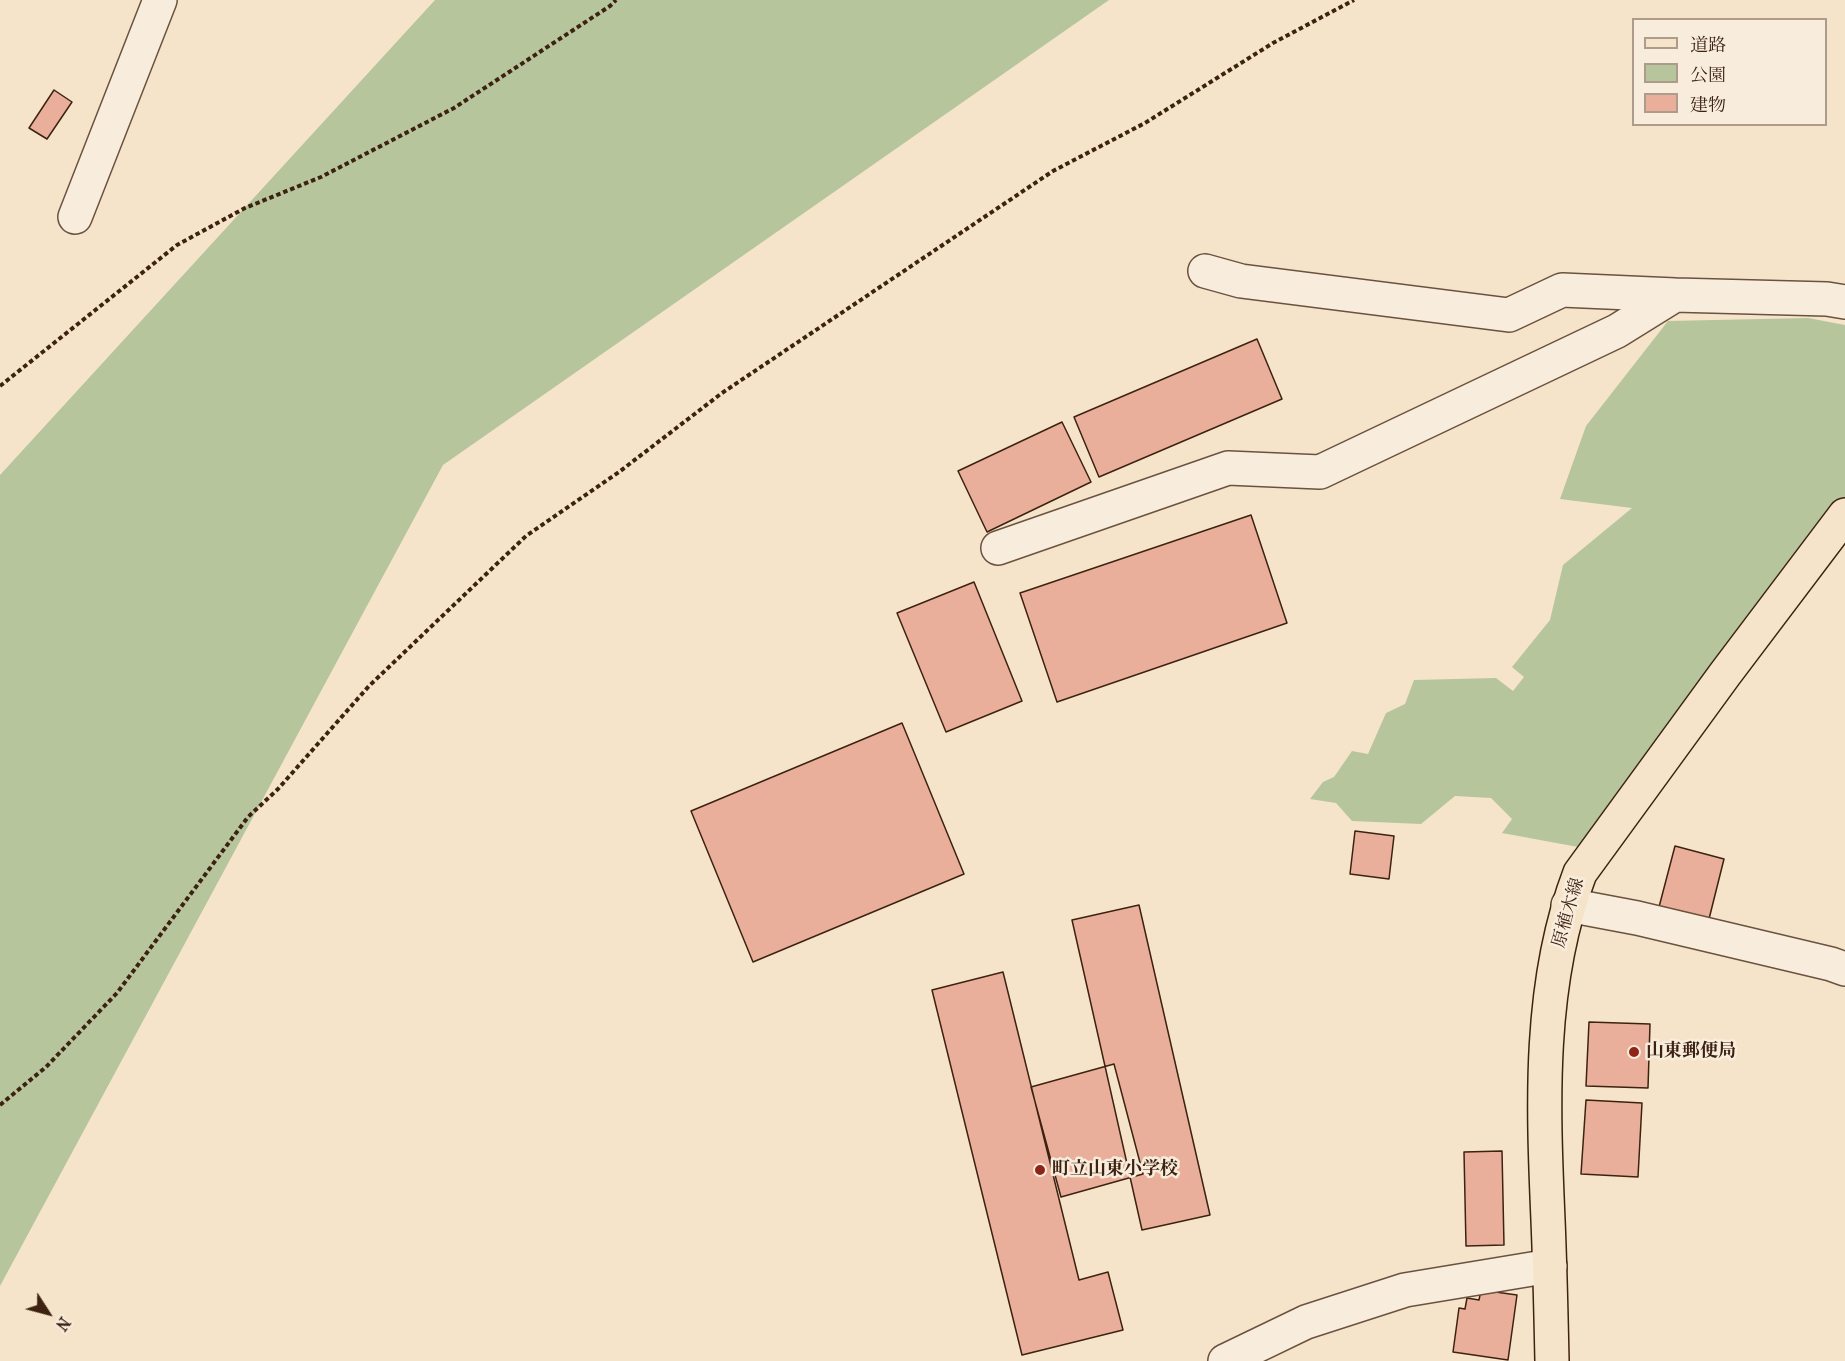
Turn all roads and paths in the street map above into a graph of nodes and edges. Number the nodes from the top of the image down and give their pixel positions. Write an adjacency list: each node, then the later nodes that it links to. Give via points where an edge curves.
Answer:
1 (160, 0): 4 (street)
2 (616, 0): 8 (path, via 454,108 321,177 245,208 177,245)
3 (1354, 0): 13 (path, via 1273,43 1145,123 1053,171 722,393 619,472 526,536 369,686 278,789 248,817 117,993 46,1067)
4 (75, 217)
5 (1205, 271): 6 (street, via 1241,281 1509,315 1562,290)
6 (1675, 295): 7 (street); 10 (street, via 1617,331 1320,472 1228,468)
7 (1845, 302)
8 (0, 386)
9 (1845, 515): 11 (main road, 原植木線, via 1580,873)
10 (998, 548)
11 (1568, 904): 12 (street); 14 (main road, 原植木線, via 1547,1032 1544,1137)
12 (1845, 969)
13 (0, 1105)
14 (1550, 1266): 15 (street, via 1405,1290 1306,1322); 16 (main road, 原植木線)
15 (1225, 1361)
16 (1552, 1361)

